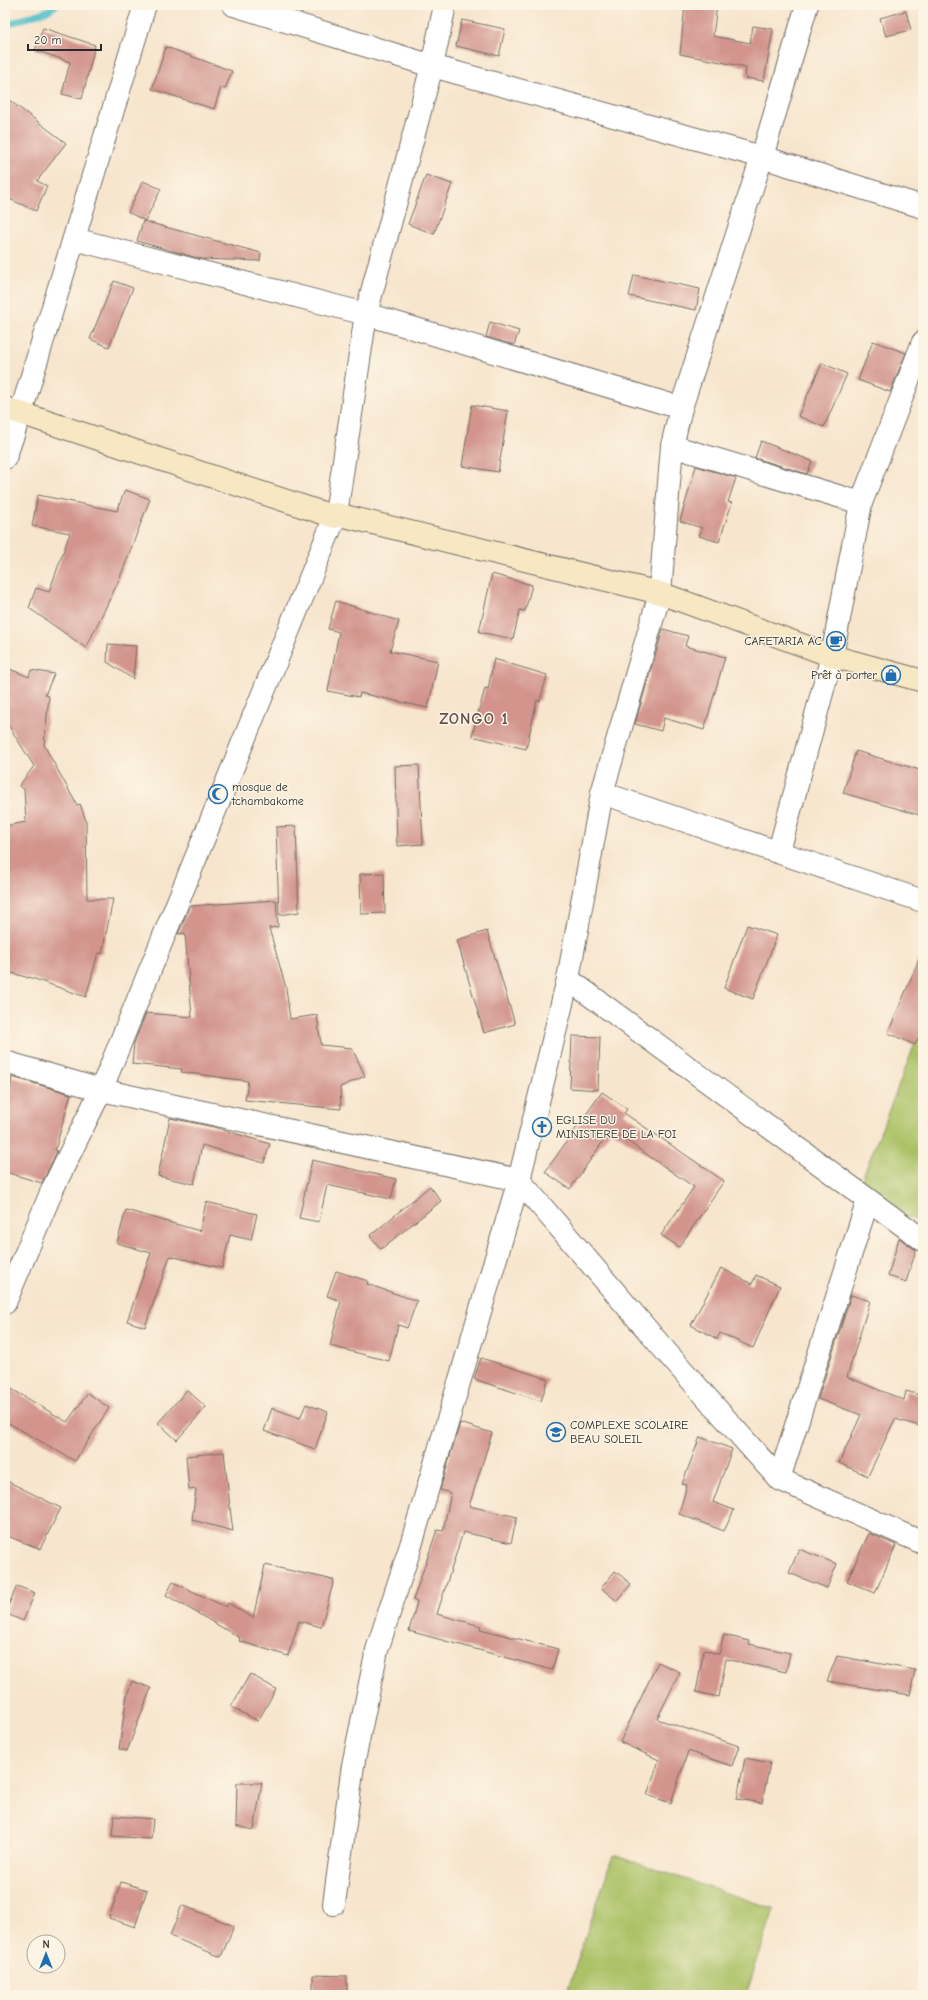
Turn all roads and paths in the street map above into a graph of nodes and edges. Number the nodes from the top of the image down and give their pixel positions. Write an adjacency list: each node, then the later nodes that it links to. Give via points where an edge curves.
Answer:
1 (145, 5): 8 (street)
2 (234, 5): 5 (street)
3 (445, 5): 5 (street)
4 (807, 5): 6 (street)
5 (432, 66): 6 (street); 9 (street)
6 (762, 157): 7 (street); 11 (street)
7 (923, 207)
8 (74, 238): 9 (street); 12 (street)
9 (366, 314): 11 (street); 16 (street)
10 (923, 342): 15 (street)
11 (681, 408): 13 (street)
12 (13, 410): 14 (street); 16 (street)
13 (672, 446): 15 (street); 17 (street)
14 (5, 458)
15 (861, 503): 18 (street)
16 (335, 515): 17 (street); 25 (street)
17 (660, 593): 18 (street); 20 (street)
18 (832, 656): 19 (street); 21 (street)
19 (923, 681)
20 (602, 793): 21 (street); 23 (street)
21 (779, 851): 22 (street)
22 (923, 901)
23 (568, 979): 26 (street); 27 (street)
24 (5, 1062): 25 (street)
25 (101, 1090): 26 (street); 29 (street, via 54,1188)
26 (519, 1180): 30 (street); 32 (street, via 377,1650 353,1765)
27 (868, 1200): 28 (street); 30 (street)
28 (923, 1240)
29 (5, 1303)
30 (779, 1479): 31 (street)
31 (923, 1543)
32 (334, 1904)

